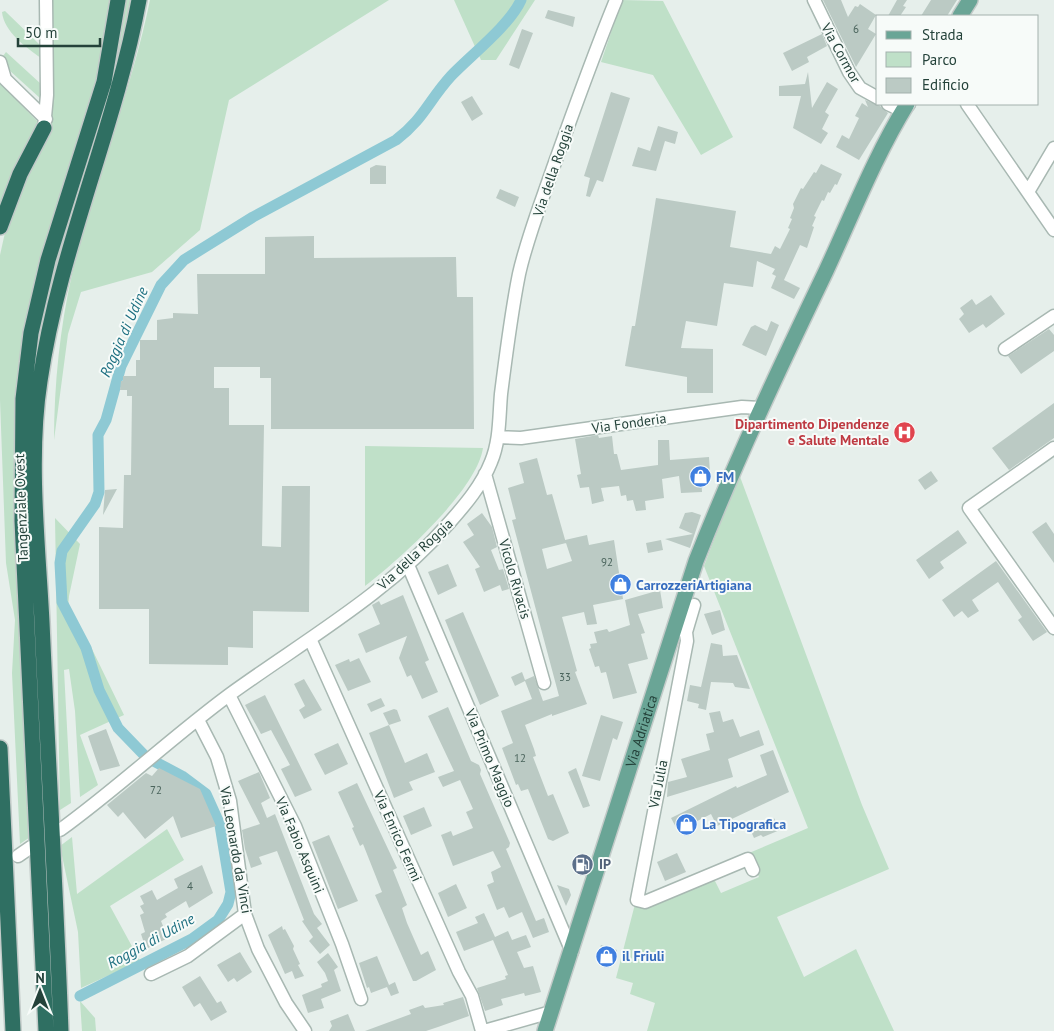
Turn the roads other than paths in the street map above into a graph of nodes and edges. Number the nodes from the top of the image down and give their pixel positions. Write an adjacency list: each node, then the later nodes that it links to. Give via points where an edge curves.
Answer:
1 (46, 0): 12 (street)
2 (118, 0): 43 (highway, Tangenziale Ovest, via 104,82 48,260 31,333 23,399 22,521)
3 (139, 0): 43 (highway, Tangenziale Ovest, via 119,84 64,265 39,382 37,518 54,871)
4 (616, 0): 20 (street, Via della Roggia, via 589,66 520,271 510,319)
5 (814, 0): 9 (street, Via Cormor, via 849,72 860,88)
6 (970, 0): 7 (main road)
7 (961, 15)
8 (0, 62): 12 (street, via 4,79)
9 (876, 97)
10 (967, 105): 14 (street)
11 (906, 106): 19 (main road, Via Adriatica)
12 (45, 123): 15 (highway, via 20,174)
13 (1054, 148): 14 (street)
14 (1028, 192): 16 (street)
15 (0, 227)
16 (1054, 230)
17 (1054, 316): 18 (street)
18 (1005, 349)
19 (760, 408): 20 (street, Via Fonderia, via 742,407 521,438); 26 (main road, Via Adriatica, via 696,561)
20 (498, 438): 22 (street, Via della Roggia, via 492,462)
21 (1054, 448): 25 (street, via 969,508)
22 (485, 474): 23 (street, Via della Roggia, via 458,513); 30 (street, Vicolo Rivacis)
23 (408, 565): 27 (street, Via della Roggia); 39 (street, Via Primo Maggio)
24 (694, 605): 26 (street, Via Julia)
25 (1054, 628)
26 (680, 630): 28 (main road, Via Adriatica); 29 (street, Via Julia, via 687,640)
27 (311, 641): 31 (street, Via della Roggia); 46 (street, Via Enrico Fermi, via 472,996)
28 (663, 662): 29 (street); 39 (main road, Via Adriatica)
29 (680, 667): 37 (street, Via Julia, via 637,900 645,902 748,858)
30 (544, 683)
31 (229, 695): 32 (street, Via della Roggia); 41 (street, Via Fabio Asquini, via 295,826)
32 (198, 720): 34 (street, Via della Roggia); 38 (street, Via Leonardo da Vinci, via 217,756 230,801)
33 (0, 748): 44 (highway)
34 (60, 830)
35 (31, 847): 36 (street)
36 (18, 856)
37 (752, 870)
38 (245, 914): 40 (street, via 188,956); 45 (street, Via Leonardo da Vinci, via 258,949)
39 (572, 952): 42 (main road, Via Adriatica)
40 (151, 974)
41 (361, 1000)
42 (551, 1012): 46 (street); 47 (main road, Via Adriatica)
43 (57, 1030)
44 (13, 1031)
45 (304, 1031)
46 (483, 1031)
47 (545, 1031)

